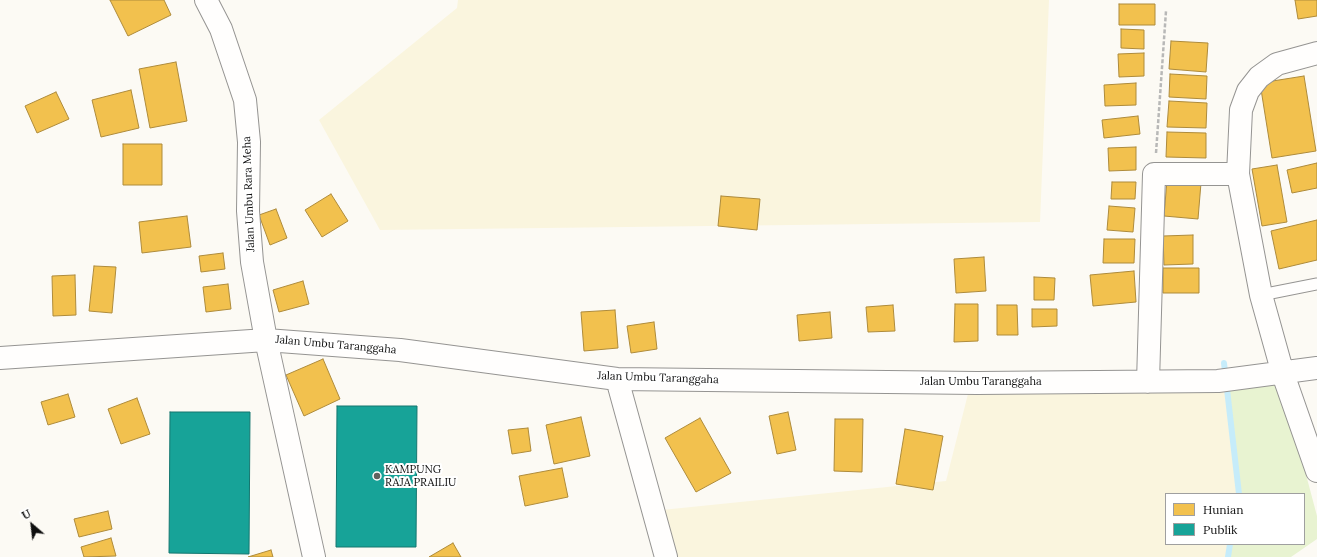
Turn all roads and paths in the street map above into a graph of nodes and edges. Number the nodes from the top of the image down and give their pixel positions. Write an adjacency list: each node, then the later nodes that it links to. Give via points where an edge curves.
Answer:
1 (206, 0): 8 (street, Jalan Umbu Rara Meha, via 221,29 245,100 249,142 248,212 252,262)
2 (1166, 11): 4 (path)
3 (1317, 53): 5 (street, via 1277,64 1259,77 1248,91 1241,110)
4 (1154, 174): 5 (street); 13 (street)
5 (1238, 174): 7 (street)
6 (1317, 284): 7 (lane)
7 (1261, 295): 11 (street)
8 (266, 340): 9 (street, Jalan Umbu Taranggaha); 12 (street, Jalan Umbu Taranggaha, via 400,350); 15 (street, Jalan Umbu Rara Meha)
9 (0, 358)
10 (1317, 368): 11 (street, Jalan Umbu Taranggaha)
11 (1283, 374): 13 (street, Jalan Umbu Taranggaha, via 1226,381); 14 (street)
12 (616, 379): 13 (street, Jalan Umbu Taranggaha); 16 (street)
13 (1148, 382)
14 (1317, 470)
15 (314, 557)
16 (666, 557)

